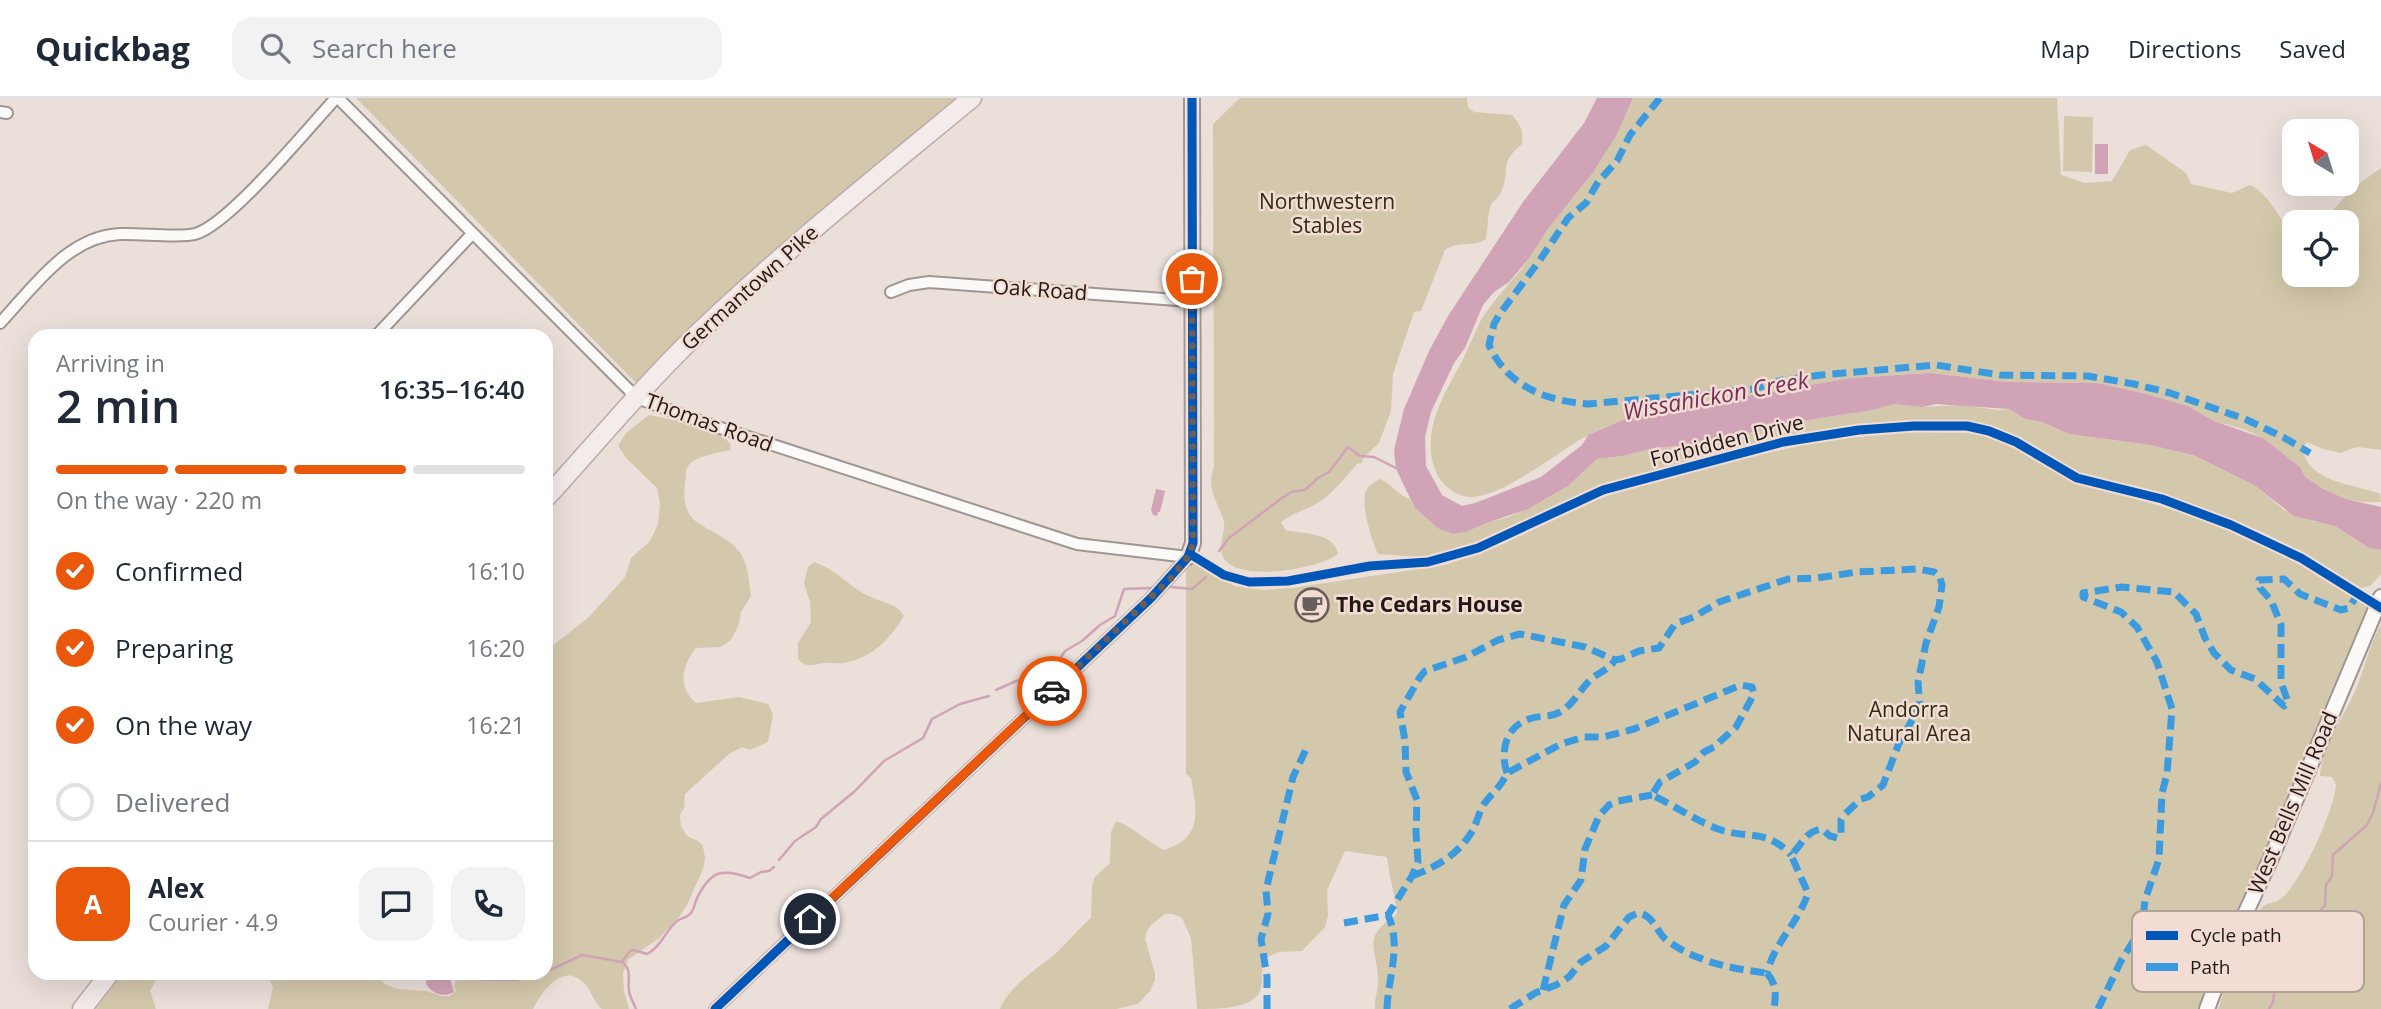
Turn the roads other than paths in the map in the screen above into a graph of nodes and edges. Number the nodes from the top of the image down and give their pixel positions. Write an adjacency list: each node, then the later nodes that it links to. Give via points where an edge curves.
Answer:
1 (337, 98): 4 (street, Thomas Road); 7 (street, via 224,216 195,234 94,238 66,253)
2 (972, 98): 9 (main road, Germantown Pike, via 714,318)
3 (1192, 98): 6 (street)
4 (472, 234): 8 (street); 9 (street, Thomas Road)
5 (891, 292): 6 (street, Oak Road, via 929,282)
6 (1191, 301): 11 (street, via 1193,543)
7 (0, 323)
8 (383, 329)
9 (637, 398): 10 (main road, Germantown Pike); 11 (street, Thomas Road, via 1077,544)
10 (553, 490)
11 (1188, 557): 17 (street, via 1151,598)
12 (2381, 597): 13 (street, West Bells Mill Road)
13 (2246, 911)
14 (105, 980): 16 (main road)
15 (2213, 992): 18 (street, West Bells Mill Road)
16 (82, 1009)
17 (715, 1009)
18 (2207, 1009)

